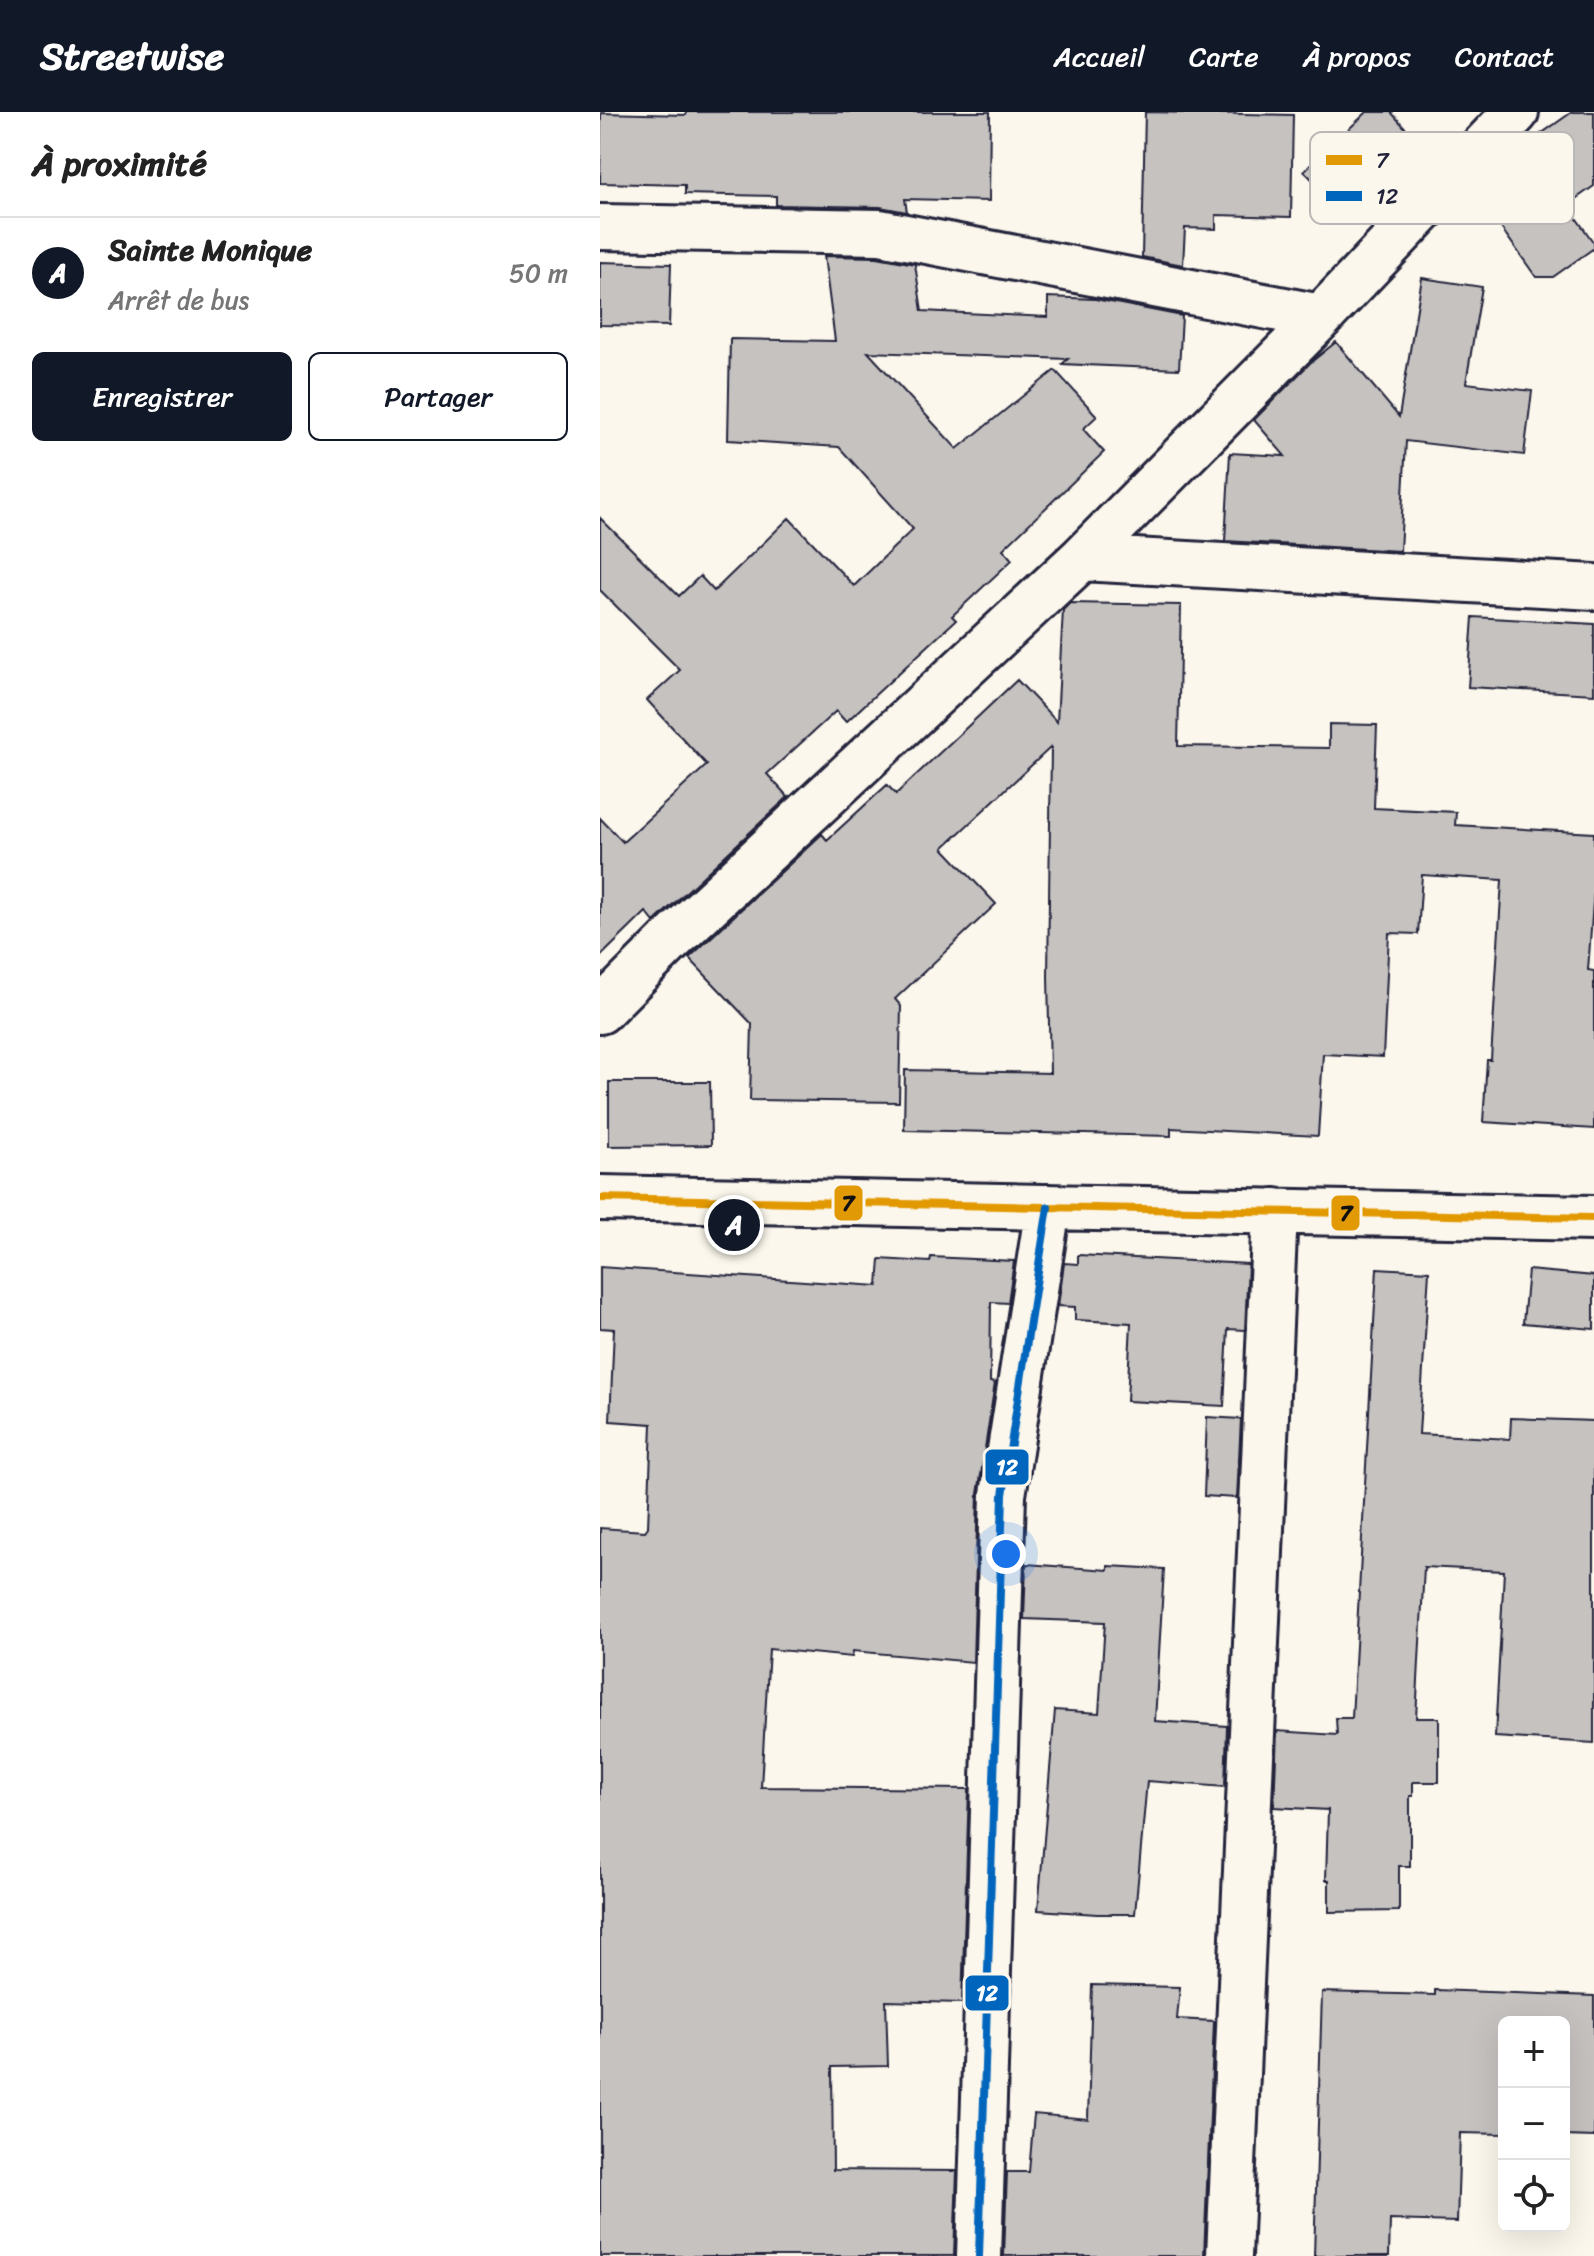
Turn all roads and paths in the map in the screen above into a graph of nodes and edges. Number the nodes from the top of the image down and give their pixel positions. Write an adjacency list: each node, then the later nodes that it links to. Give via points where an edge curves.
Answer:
1 (1516, 112): 2 (street)
2 (1497, 132)
3 (1409, 224): 5 (street)
4 (600, 227): 5 (street, via 880,232)
5 (1321, 317): 6 (street)
6 (1082, 558): 7 (street); 8 (street)
7 (1594, 587)
8 (600, 1011)
9 (600, 1198): 10 (street)
10 (1048, 1207): 11 (street); 13 (street, via 1003,1495)
11 (1275, 1211): 12 (street); 14 (street)
12 (1594, 1218)
13 (979, 2256)
14 (1229, 2256)

